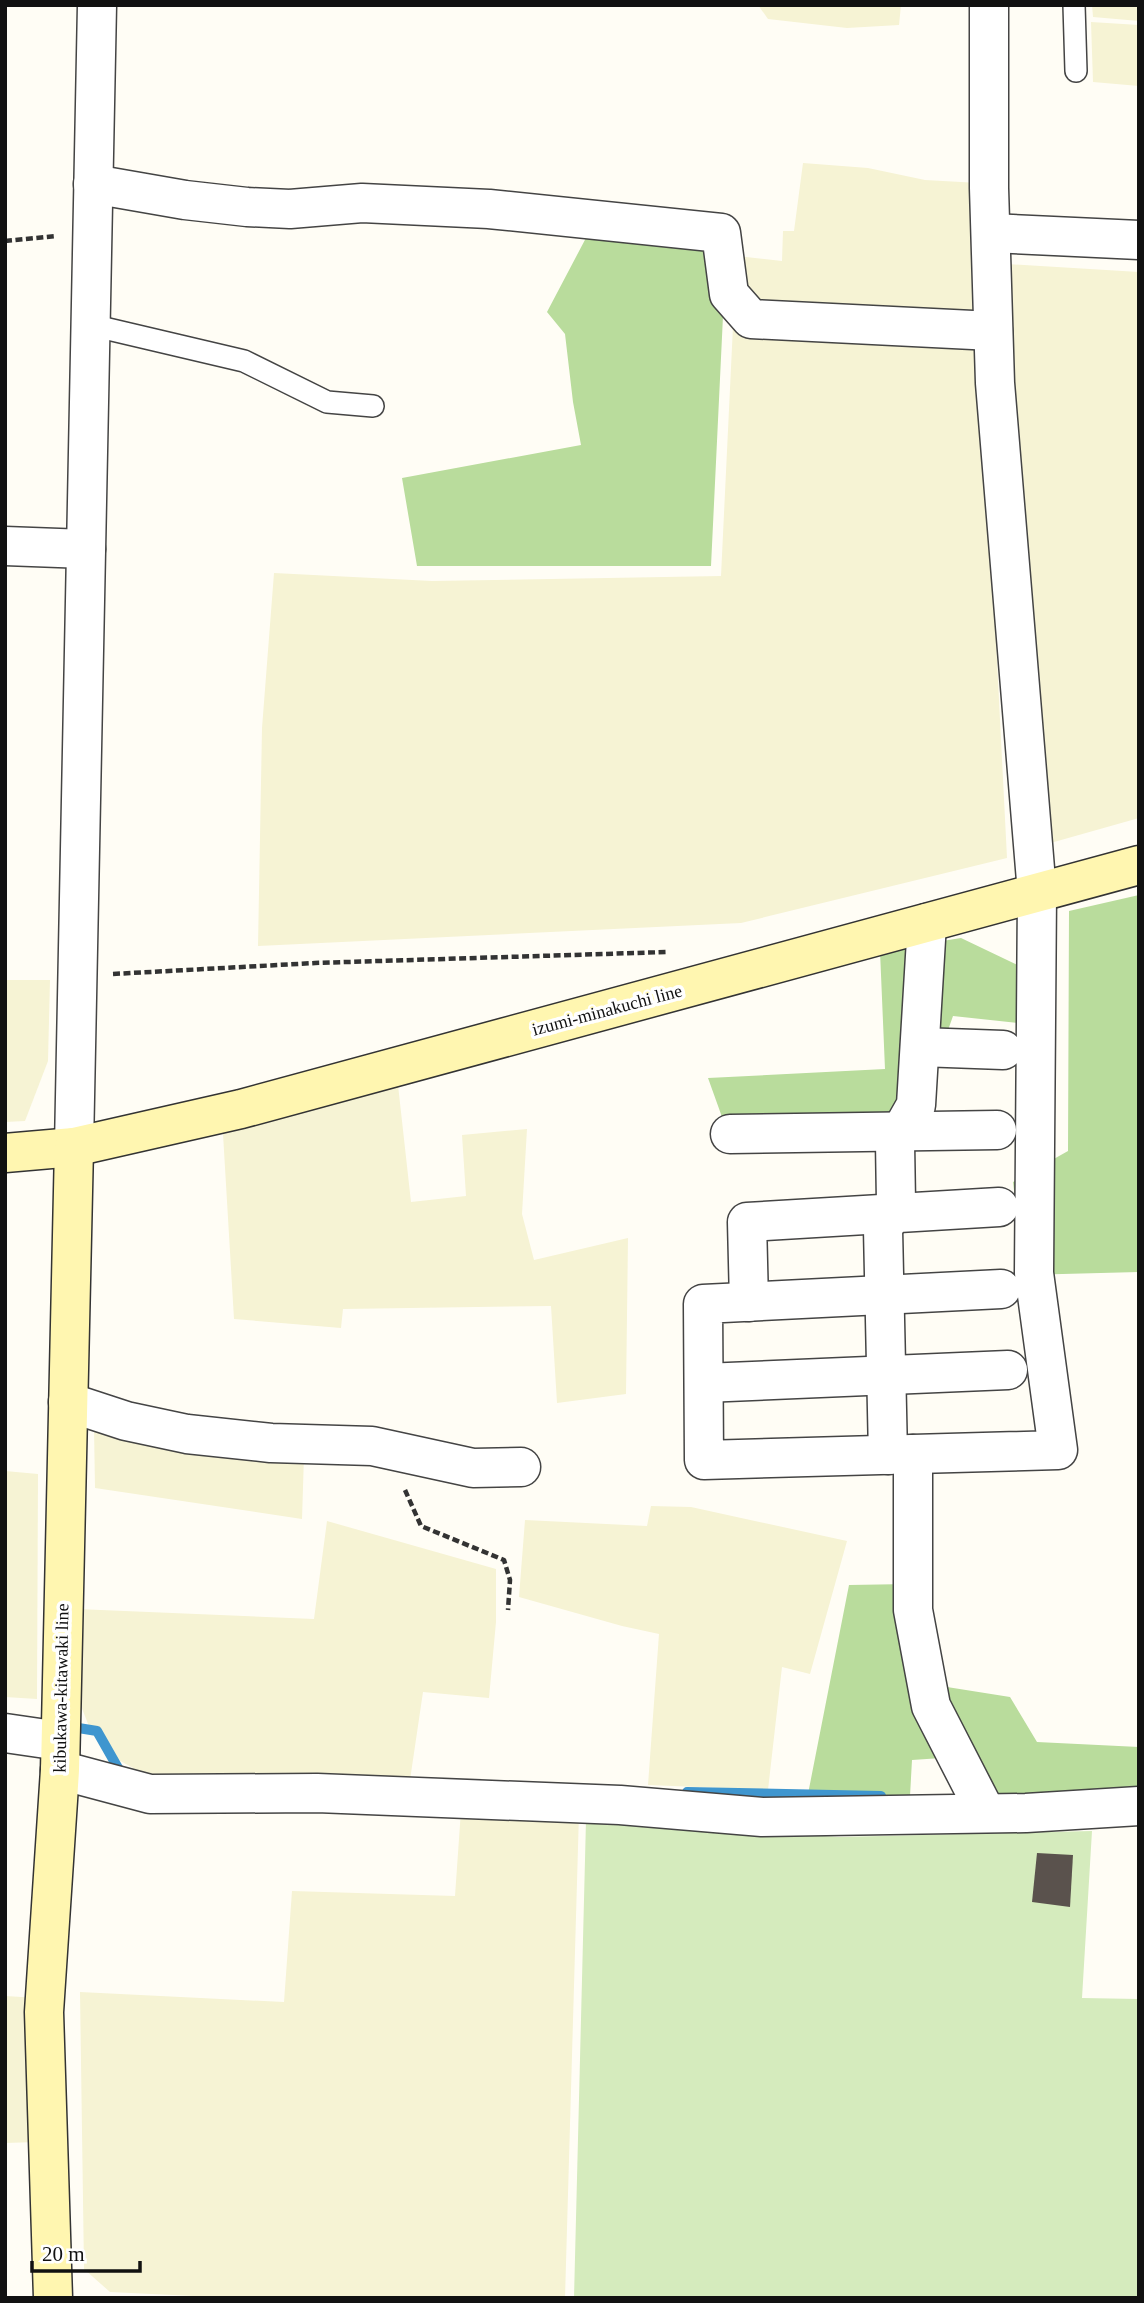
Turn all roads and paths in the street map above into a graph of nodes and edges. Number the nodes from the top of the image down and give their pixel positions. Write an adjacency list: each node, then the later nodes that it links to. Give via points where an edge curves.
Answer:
1 (97, 5): 5 (street)
2 (989, 5): 7 (street)
3 (1074, 5): 4 (lane)
4 (1076, 71)
5 (93, 184): 6 (street); 11 (street, via 247,207 362,204 476,209 721,233 729,294 751,319)
6 (93, 232): 9 (path); 10 (street)
7 (991, 233): 8 (street); 11 (street)
8 (1139, 240)
9 (5, 241)
10 (91, 325): 12 (lane, via 244,361 327,402); 14 (street)
11 (993, 331): 16 (street)
12 (373, 406)
13 (5, 546): 14 (street)
14 (86, 549): 19 (street)
15 (1139, 865): 16 (main road, izumi-minakuchi line)
16 (1037, 893): 17 (main road, izumi-minakuchi line); 37 (street, via 1034,1273 1058,1450)
17 (927, 923): 20 (street); 25 (main road, izumi-minakuchi line, via 241,1109)
18 (673, 951): 19 (path)
19 (77, 976): 25 (street)
20 (920, 1047): 21 (street); 23 (street, via 916,1105)
21 (1003, 1050)
22 (997, 1130): 23 (street)
23 (901, 1131): 24 (street); 28 (street, via 895,1142 896,1203)
24 (730, 1134)
25 (74, 1147): 26 (main road); 35 (main road, kibukawa-kitawaki line)
26 (5, 1153)
27 (999, 1207): 28 (street)
28 (890, 1213): 30 (street, via 883,1229); 31 (street, via 747,1222)
29 (1001, 1289): 30 (street)
30 (884, 1295): 31 (street); 33 (street)
31 (749, 1302): 34 (street, via 703,1304)
32 (1008, 1370): 33 (street)
33 (886, 1376): 34 (street); 37 (street)
34 (704, 1383): 37 (street, via 704,1460)
35 (68, 1402): 36 (street, via 187,1434); 41 (main road, kibukawa-kitawaki line)
36 (395, 1452): 38 (street, via 474,1468); 39 (path, via 421,1526 504,1560 510,1580)
37 (901, 1454): 43 (street, via 913,1610 931,1706)
38 (521, 1467)
39 (508, 1610)
40 (5, 1733): 41 (street)
41 (60, 1755): 43 (street, via 149,1794 345,1794 620,1805 762,1817); 44 (main road, kibukawa-kitawaki line, via 44,2012)
42 (1139, 1806): 43 (street)
43 (986, 1813)
44 (53, 2298)

